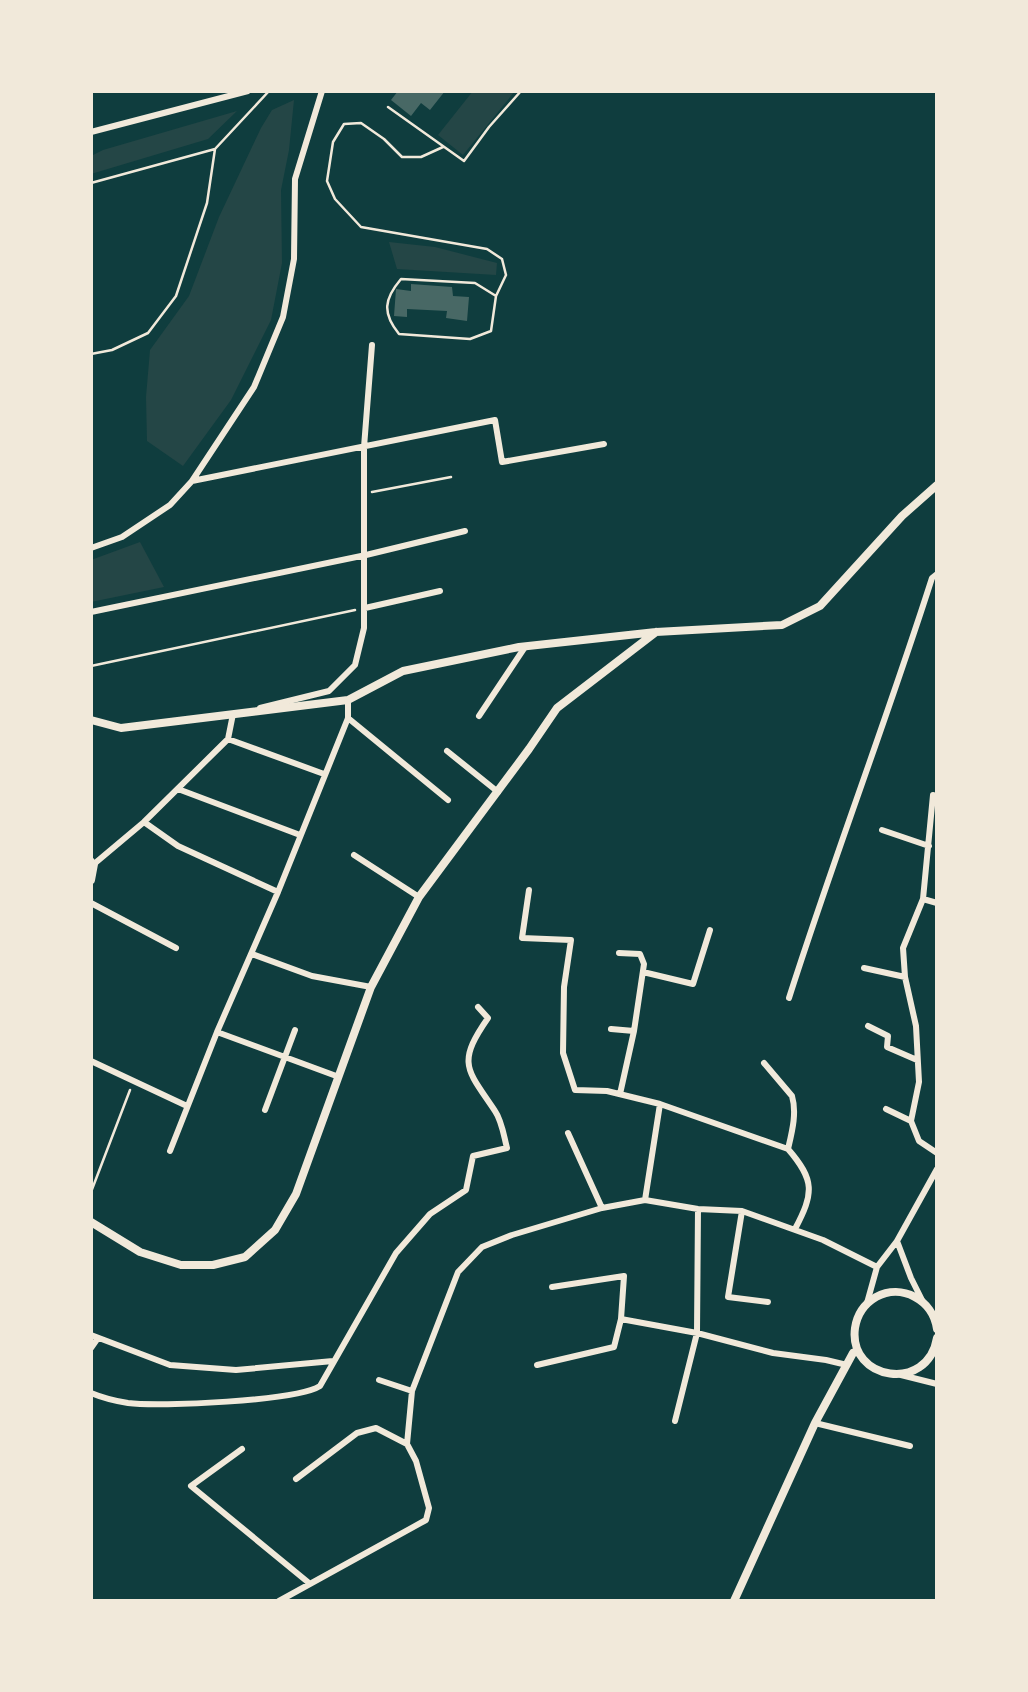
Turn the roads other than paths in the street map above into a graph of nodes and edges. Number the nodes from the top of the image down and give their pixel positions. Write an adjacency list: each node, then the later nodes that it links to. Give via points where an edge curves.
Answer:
1 (248, 91): 6 (street)
2 (270, 91): 8 (lane)
3 (322, 91): 15 (street, via 295,179 294,259 283,317 254,387)
4 (521, 91): 7 (lane, via 464,161)
5 (388, 107): 7 (lane)
6 (91, 132)
7 (443, 147): 10 (lane, via 421,157 402,157 361,123 344,124 333,142 327,181 335,199 361,227 487,249 502,259 506,275)
8 (215, 149): 9 (lane); 12 (lane, via 206,203 176,296 148,332 112,350)
9 (91, 183)
10 (496, 296): 10 (lane, via 475,283 401,279 390,292 387,307 390,323 399,334 470,339 491,331)
11 (372, 345): 14 (street)
12 (91, 354)
13 (604, 444): 14 (street, via 502,462 495,420)
14 (364, 447): 15 (street); 19 (street)
15 (192, 481): 18 (street, via 170,505 122,537)
16 (937, 485): 24 (street, via 902,516 820,607 782,625)
17 (465, 531): 19 (street)
18 (91, 548)
19 (366, 555): 22 (street); 23 (street)
20 (937, 574): 59 (street)
21 (440, 591): 22 (street)
22 (365, 608): 27 (street, via 355,665 329,691)
23 (91, 612)
24 (656, 632): 25 (street); 35 (street, via 557,708)
25 (525, 647): 26 (street, via 403,671); 28 (street)
26 (348, 700): 27 (street); 29 (street)
27 (233, 714): 30 (street, via 121,728); 31 (street)
28 (480, 716)
29 (348, 718): 33 (street); 37 (street)
30 (91, 720)
31 (228, 739): 33 (street); 34 (street)
32 (447, 751): 35 (street)
33 (324, 774): 40 (street)
34 (178, 789): 38 (street); 40 (street)
35 (498, 792): 47 (street)
36 (933, 794): 41 (street)
37 (448, 800)
38 (144, 822): 43 (street); 46 (street, via 178,846)
39 (882, 830): 41 (street)
40 (300, 835): 46 (street)
41 (929, 846): 48 (street)
42 (354, 855): 47 (street)
43 (92, 862): 44 (street)
44 (91, 880)
45 (529, 890): 71 (street, via 522,938 571,940 564,987 564,1053 575,1090)
46 (278, 892): 54 (street)
47 (419, 897): 58 (street)
48 (923, 899): 50 (street); 57 (street, via 903,948)
49 (91, 903): 52 (street)
50 (937, 904)
51 (710, 930): 56 (street, via 693,984)
52 (176, 948)
53 (620, 953): 56 (street, via 640,954)
54 (251, 954): 58 (street, via 312,976); 65 (street)
55 (863, 968): 57 (street)
56 (643, 972): 64 (street)
57 (905, 977): 67 (street, via 916,1026)
58 (372, 987): 70 (street)
59 (789, 998)
60 (478, 1007): 102 (street, via 488,1018 467,1059 471,1076 497,1114 507,1148 473,1156 466,1190 430,1214 396,1253)
61 (868, 1027): 67 (street, via 888,1036 887,1047)
62 (611, 1029): 64 (street)
63 (295, 1030): 66 (street)
64 (634, 1031): 71 (street)
65 (217, 1032): 66 (street); 73 (street)
66 (286, 1059): 70 (street); 75 (street)
67 (917, 1060): 76 (street, via 919,1082)
68 (91, 1061): 73 (street)
69 (764, 1063): 78 (street, via 794,1101)
70 (339, 1077): 86 (street, via 296,1194 275,1230 245,1257 213,1265 181,1265 140,1252)
71 (620, 1094): 72 (street)
72 (660, 1104): 78 (street); 82 (street)
73 (187, 1106): 79 (street)
74 (886, 1109): 76 (street)
75 (265, 1110)
76 (911, 1121): 80 (street, via 919,1141)
77 (568, 1133): 83 (street)
78 (788, 1149): 87 (street, via 804,1167 809,1188)
79 (170, 1151)
80 (937, 1153)
81 (937, 1169): 88 (street)
82 (645, 1200): 83 (street); 84 (street)
83 (602, 1208): 108 (street, via 482,1247 458,1272)
84 (698, 1209): 85 (street); 97 (street)
85 (742, 1211): 87 (street); 92 (street, via 728,1297)
86 (91, 1222)
87 (795, 1229): 89 (street)
88 (897, 1241): 89 (street); 91 (street)
89 (877, 1267): 93 (street)
90 (552, 1287): 95 (street, via 624,1276)
91 (922, 1301): 93 (street, via 894,1292); 94 (street)
92 (768, 1302)
93 (867, 1303): 101 (street, via 856,1324)
94 (935, 1314): 96 (street)
95 (621, 1319): 97 (street); 103 (street, via 614,1347)
96 (937, 1329)
97 (697, 1334): 104 (street); 110 (street)
98 (95, 1336): 100 (street); 102 (street, via 170,1364 236,1370)
99 (937, 1338): 105 (street, via 923,1364)
100 (91, 1348)
101 (855, 1350): 104 (street); 105 (street, via 873,1368)
102 (333, 1361): 109 (street, via 320,1386 304,1393 160,1404 128,1403)
103 (537, 1365)
104 (847, 1365): 111 (street)
105 (899, 1374): 107 (street)
106 (379, 1380): 108 (street)
107 (937, 1384)
108 (412, 1391): 112 (street)
109 (91, 1393)
110 (675, 1421)
111 (815, 1423): 113 (street); 118 (street)
112 (407, 1444): 115 (street, via 376,1428 357,1433); 116 (street, via 429,1508 426,1520)
113 (910, 1446)
114 (242, 1448): 116 (street, via 191,1486)
115 (296, 1479)
116 (309, 1583): 117 (street)
117 (279, 1601)
118 (734, 1601)

